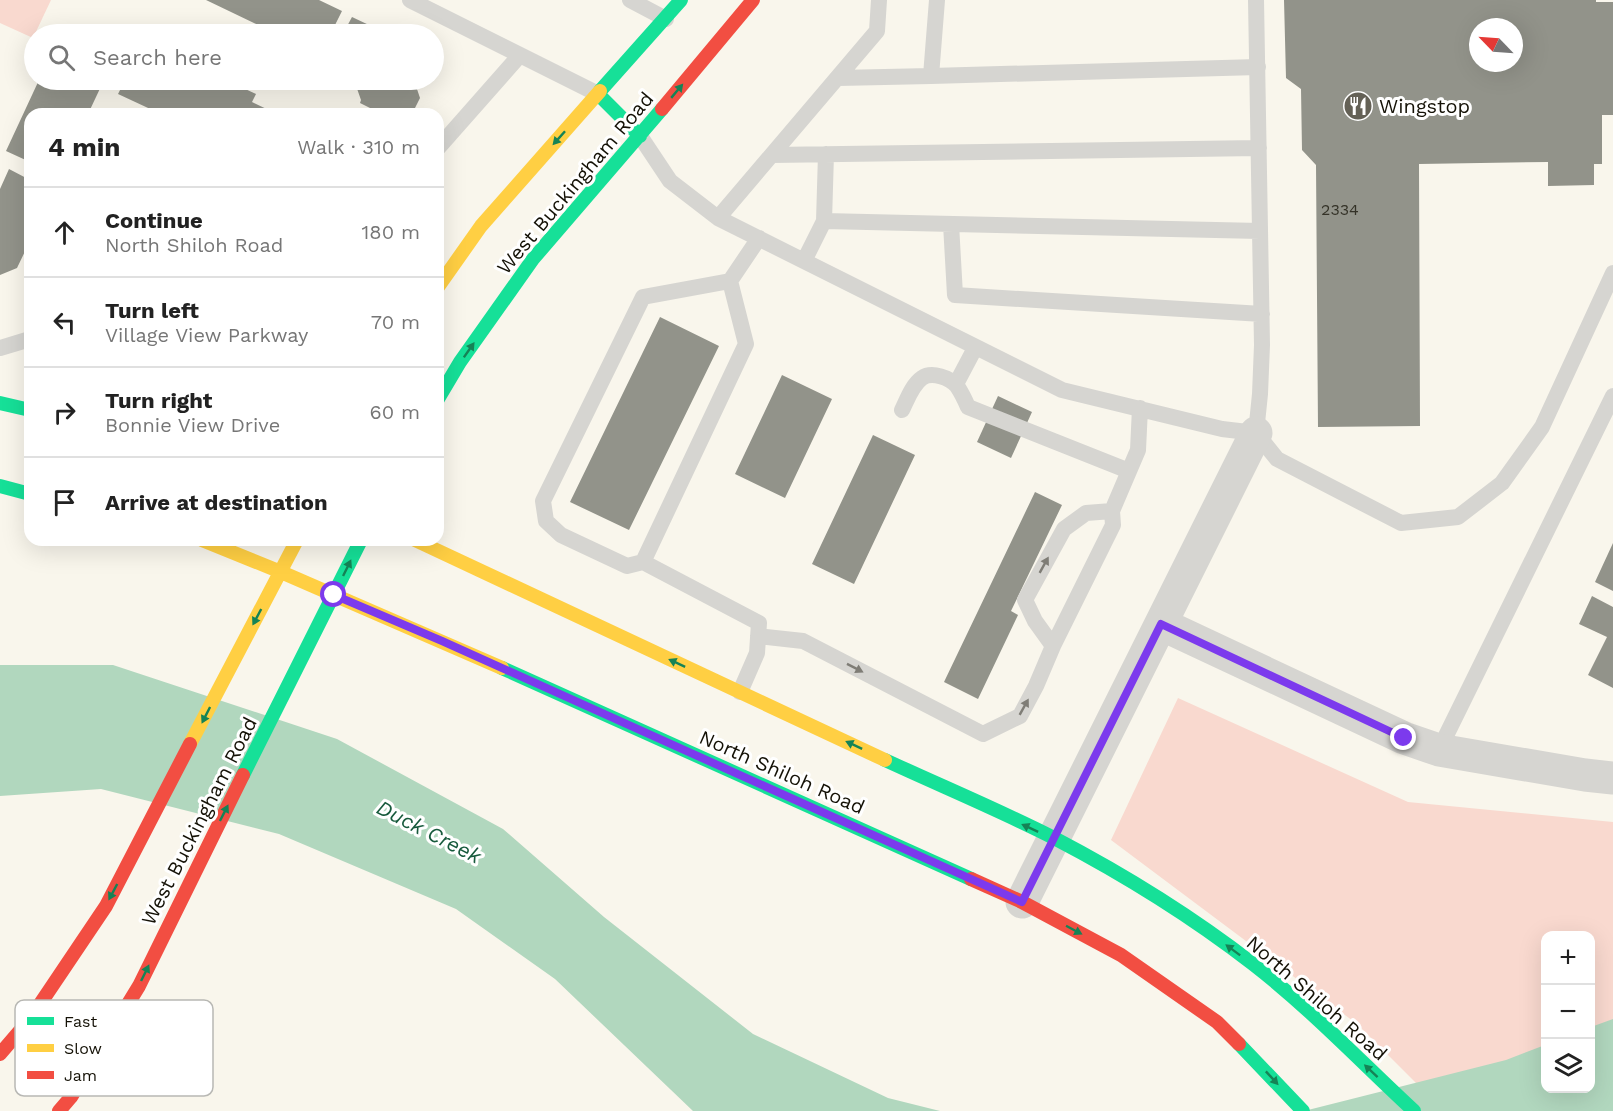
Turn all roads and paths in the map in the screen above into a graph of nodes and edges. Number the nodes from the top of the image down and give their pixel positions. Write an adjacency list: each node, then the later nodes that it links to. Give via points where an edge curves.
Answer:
1 (410, 0): 9 (lane)
2 (630, 0): 8 (lane)
3 (681, 0): 8 (main road, West Buckingham Road)
4 (753, 0): 14 (main road, West Buckingham Road, one-way to 4)
5 (879, 0): 12 (lane, via 877,31)
6 (937, 0): 11 (lane)
7 (1256, 0): 10 (lane)
8 (666, 18): 13 (main road, West Buckingham Road)
9 (520, 55): 13 (lane); 15 (lane)
10 (1258, 67): 11 (lane); 16 (lane)
11 (931, 75): 12 (lane)
12 (837, 78): 18 (lane)
13 (598, 94): 14 (main road); 26 (main road, West Buckingham Road, one-way to 26, via 481,226)
14 (640, 136): 19 (lane, via 670,181); 33 (main road, West Buckingham Road, one-way to 14, via 533,259)
15 (444, 141)
16 (1259, 148): 17 (lane); 22 (lane)
17 (826, 154): 18 (lane); 20 (lane)
18 (772, 155): 19 (lane)
19 (718, 218): 23 (lane)
20 (824, 221): 21 (lane); 24 (lane)
21 (951, 224): 22 (lane); 28 (lane, via 955,295)
22 (1260, 231): 28 (lane)
23 (759, 238): 24 (lane); 27 (lane)
24 (804, 261): 31 (lane)
25 (1613, 273): 39 (lane, via 1542,427 1502,483 1458,517 1401,523 1277,459)
26 (444, 278)
27 (730, 281): 48 (lane, via 746,344); 48 (lane, via 643,297 543,501 546,521 561,535 627,566)
28 (1262, 314): 39 (lane)
29 (24, 341): 30 (lane)
30 (0, 348)
31 (975, 348): 32 (lane); 36 (lane, via 1062,390)
32 (956, 384): 38 (lane, via 941,376 923,377); 40 (lane, via 968,407)
33 (444, 389)
34 (1613, 396): 55 (lane)
35 (0, 404): 37 (main road)
36 (1140, 408): 39 (lane, via 1222,429); 40 (lane, via 1138,450)
37 (24, 409)
38 (902, 410)
39 (1256, 433): 51 (street)
40 (1129, 471): 43 (lane)
41 (0, 486): 42 (main road)
42 (24, 492)
43 (1112, 511): 53 (lane, via 1113,525); 53 (lane, one-way to 43, via 1025,600 1064,529 1086,513)
44 (216, 546): 49 (main road, North Shiloh Road)
45 (294, 546): 49 (main road)
46 (358, 546): 50 (main road, West Buckingham Road, one-way to 46)
47 (428, 546): 54 (main road, North Shiloh Road, one-way to 47)
48 (643, 562): 52 (lane, via 759,623)
49 (281, 572): 50 (main road, North Shiloh Road); 59 (main road, one-way to 59, via 106,906)
50 (334, 595): 58 (main road, North Shiloh Road); 60 (main road, West Buckingham Road, one-way to 50)
51 (1161, 624): 55 (street, via 1404,738); 57 (street)
52 (758, 636): 53 (lane, one-way to 53, via 803,641 983,734 1020,716); 54 (lane, via 757,653)
53 (1053, 646)
54 (740, 692): 57 (main road, North Shiloh Road, one-way to 54)
55 (1440, 750): 56 (street)
56 (1613, 778)
57 (1053, 838): 58 (street); 66 (main road, North Shiloh Road, one-way to 57, via 1279,986 1208,931)
58 (1022, 902): 65 (main road, North Shiloh Road, one-way to 65, via 1121,955 1217,1022)
59 (43, 1000)
60 (130, 1000)
61 (15, 1036): 62 (main road, one-way to 62)
62 (0, 1054)
63 (72, 1096): 64 (main road, West Buckingham Road, one-way to 63)
64 (59, 1111)
65 (1303, 1111)
66 (1414, 1111)

